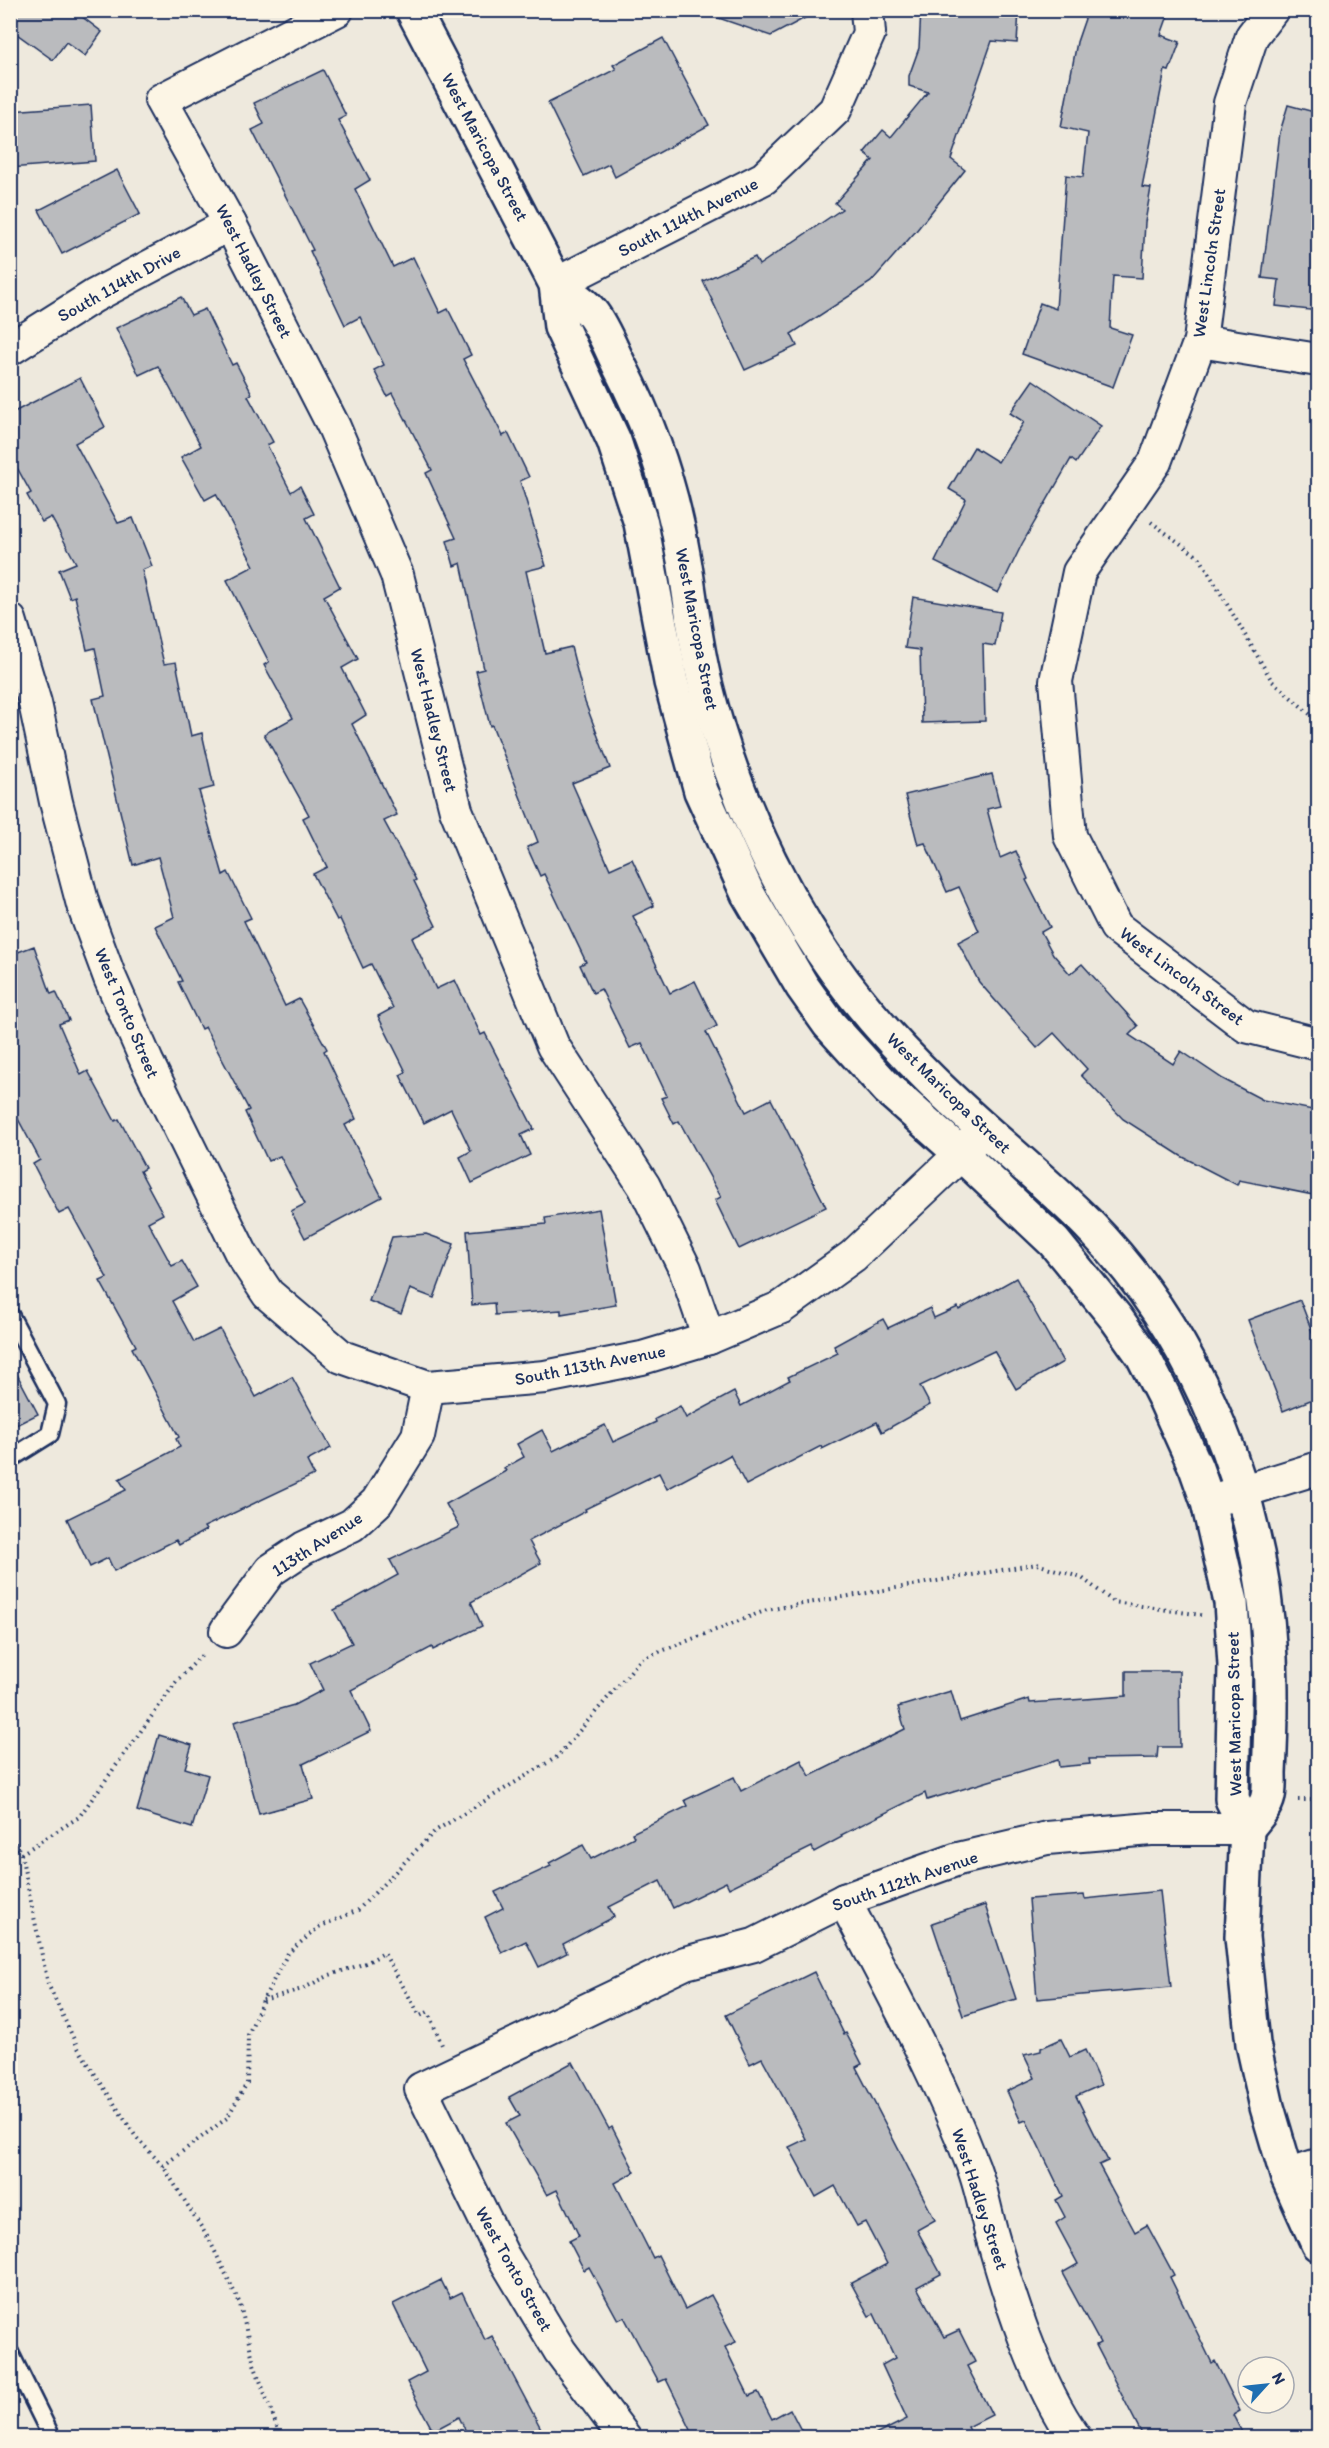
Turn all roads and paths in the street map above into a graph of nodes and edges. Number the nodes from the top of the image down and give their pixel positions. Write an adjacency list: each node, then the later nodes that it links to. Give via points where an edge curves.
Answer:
1 (337, 10): 5 (street, West Hadley Street, via 161,100)
2 (413, 10): 6 (street, West Maricopa Street)
3 (867, 10): 6 (street, South 114th Avenue, via 869,33 835,110 764,178)
4 (1272, 10): 7 (street, West Lincoln Street, via 1252,36 1230,103)
5 (231, 224): 8 (street, South 114th Drive, via 94,296); 17 (street, West Hadley Street, via 334,427 397,574 456,810 553,1047 644,1186 685,1269)
6 (556, 284): 14 (street, West Maricopa Street, via 592,312 631,388 661,466 677,523 704,678 717,728 751,822 808,930 843,979 888,1036); 15 (street, West Maricopa Street, via 561,327 614,441 641,523 671,682 701,791 725,846 777,946 829,1024 888,1089)
7 (1200, 341): 9 (street); 10 (street, West Lincoln Street, via 1155,462)
8 (10, 349)
9 (1318, 360)
10 (1124, 507): 12 (path, via 1200,558 1272,681); 13 (street, West Lincoln Street, via 1079,572 1056,681 1070,836 1116,927 1246,1026)
11 (10, 620): 18 (street, West Tonto Street, via 35,703 83,905 147,1062 243,1254 268,1294)
12 (1318, 721)
13 (1318, 1044)
14 (984, 1129): 15 (street, South 113th Avenue); 22 (street, West Maricopa Street, via 1089,1226 1138,1282 1166,1323 1206,1397)
15 (961, 1154): 17 (street, South 113th Avenue, via 853,1256 782,1307); 23 (street, West Maricopa Street, via 1054,1242 1143,1356)
16 (10, 1315): 20 (lane, via 57,1404 50,1434)
17 (709, 1338): 19 (street, South 113th Avenue, via 642,1358 545,1377)
18 (342, 1357): 19 (street, South 113th Avenue)
19 (428, 1387): 25 (street, 113th Avenue, via 418,1436 377,1502 352,1525 304,1548 271,1570)
20 (10, 1459)
21 (1318, 1468): 22 (street)
22 (1242, 1492): 23 (street); 26 (street, West Maricopa Street, via 1263,1593 1271,1686 1268,1798)
23 (1208, 1502): 24 (street, West Maricopa Street)
24 (1232, 1619): 26 (street, West Maricopa Street, via 1232,1798); 30 (path, via 1114,1602 1082,1578 1037,1564 767,1610 662,1651 642,1659 557,1756 435,1831 358,1910 319,1927 288,1953)
25 (226, 1631): 28 (path, via 177,1681 78,1817)
26 (1247, 1829): 29 (street, South 112th Avenue, via 1151,1829 1047,1838 958,1859); 35 (street, West Maricopa Street, via 1242,1937 1253,2044)
27 (10, 1832): 28 (path)
28 (21, 1854): 34 (path, via 48,1984 78,2048 136,2137)
29 (844, 1900): 31 (street, South 112th Avenue, via 754,1945 686,1963); 41 (street, West Hadley Street, via 939,2086 973,2168 1025,2338 1063,2421)
30 (263, 2000): 31 (path, via 302,1989 384,1953 420,2016 428,2012); 34 (path, via 248,2035 247,2083 227,2118)
31 (453, 2074): 32 (street, South 112th Avenue)
32 (421, 2089): 40 (street, West Tonto Street, via 503,2256 560,2351)
33 (1318, 2165): 35 (street)
34 (163, 2166): 39 (path, via 210,2241 240,2304 254,2364)
35 (1287, 2175): 36 (street, West Maricopa Street)
36 (1318, 2244)
37 (10, 2354): 38 (lane)
38 (51, 2438)
39 (280, 2438)
40 (625, 2438)
41 (1075, 2438)

